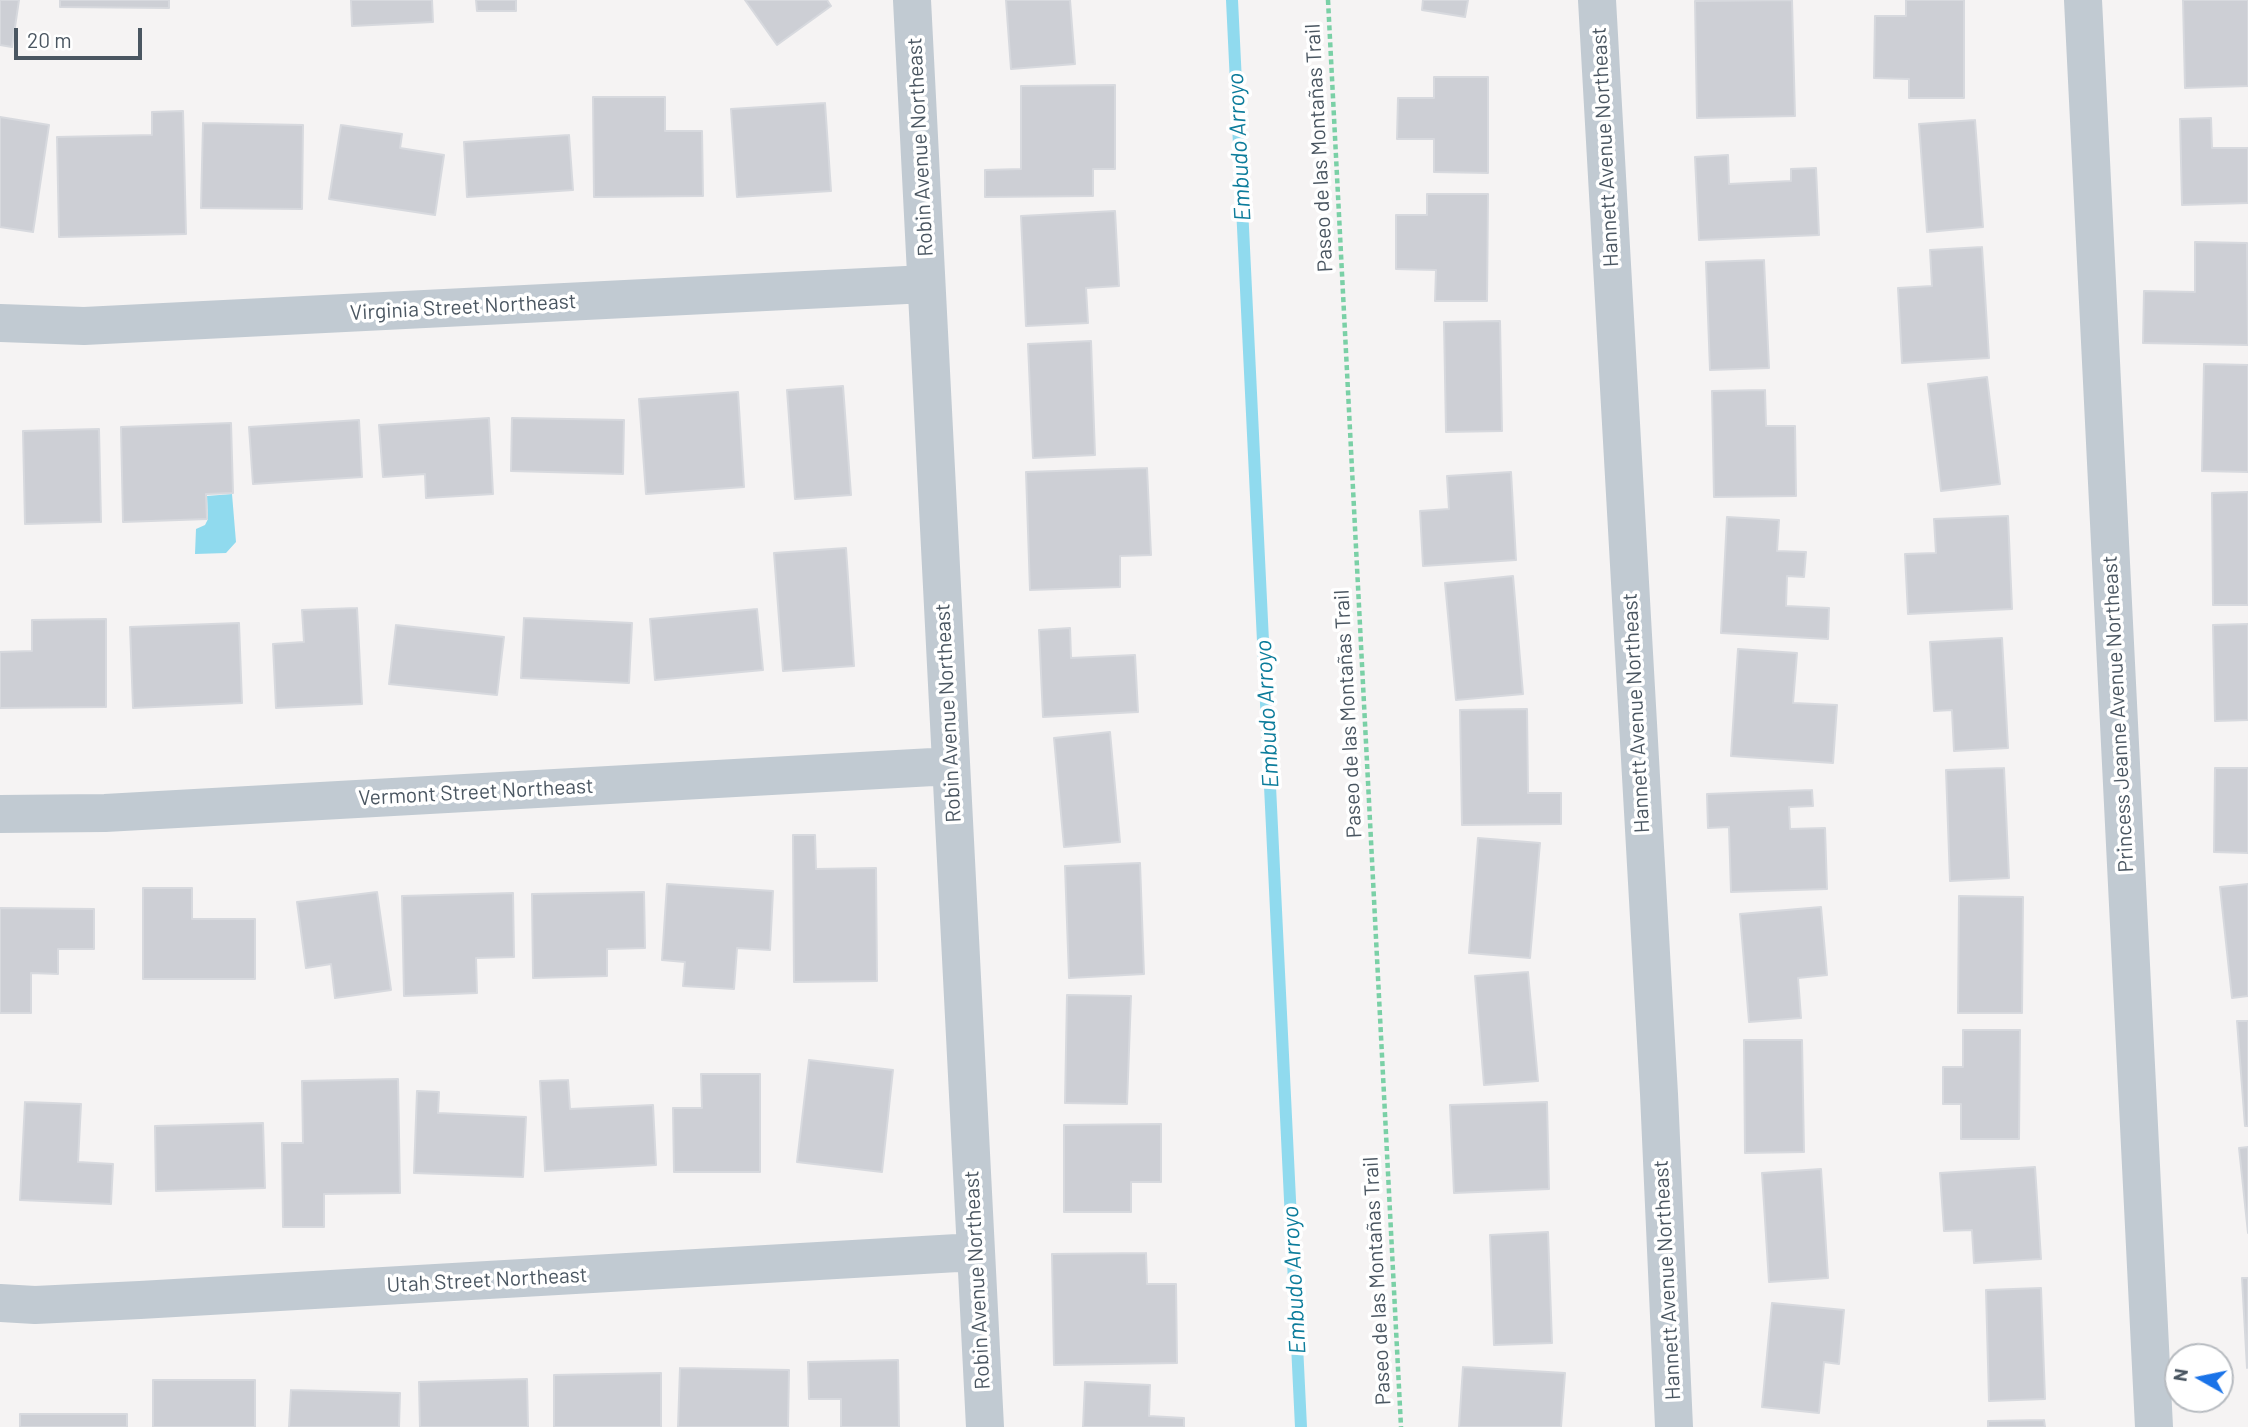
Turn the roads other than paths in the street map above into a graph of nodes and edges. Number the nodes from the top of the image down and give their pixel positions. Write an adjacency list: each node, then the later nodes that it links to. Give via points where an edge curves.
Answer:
1 (912, 0): 4 (street, Robin Avenue Northeast)
2 (1597, 0): 11 (street, Hannett Avenue Northeast)
3 (2083, 0): 12 (street, Princess Jeanne Avenue Northeast)
4 (926, 284): 5 (street, Virginia Street Northeast, via 83,326); 6 (street, Robin Avenue Northeast)
5 (0, 323)
6 (951, 766): 7 (street, Vermont Street Northeast, via 119,813); 8 (street, Robin Avenue Northeast)
7 (0, 814)
8 (975, 1252): 9 (street, Utah Street Northeast, via 140,1300); 10 (street, Robin Avenue Northeast)
9 (0, 1303)
10 (985, 1427)
11 (1674, 1427)
12 (2154, 1427)

